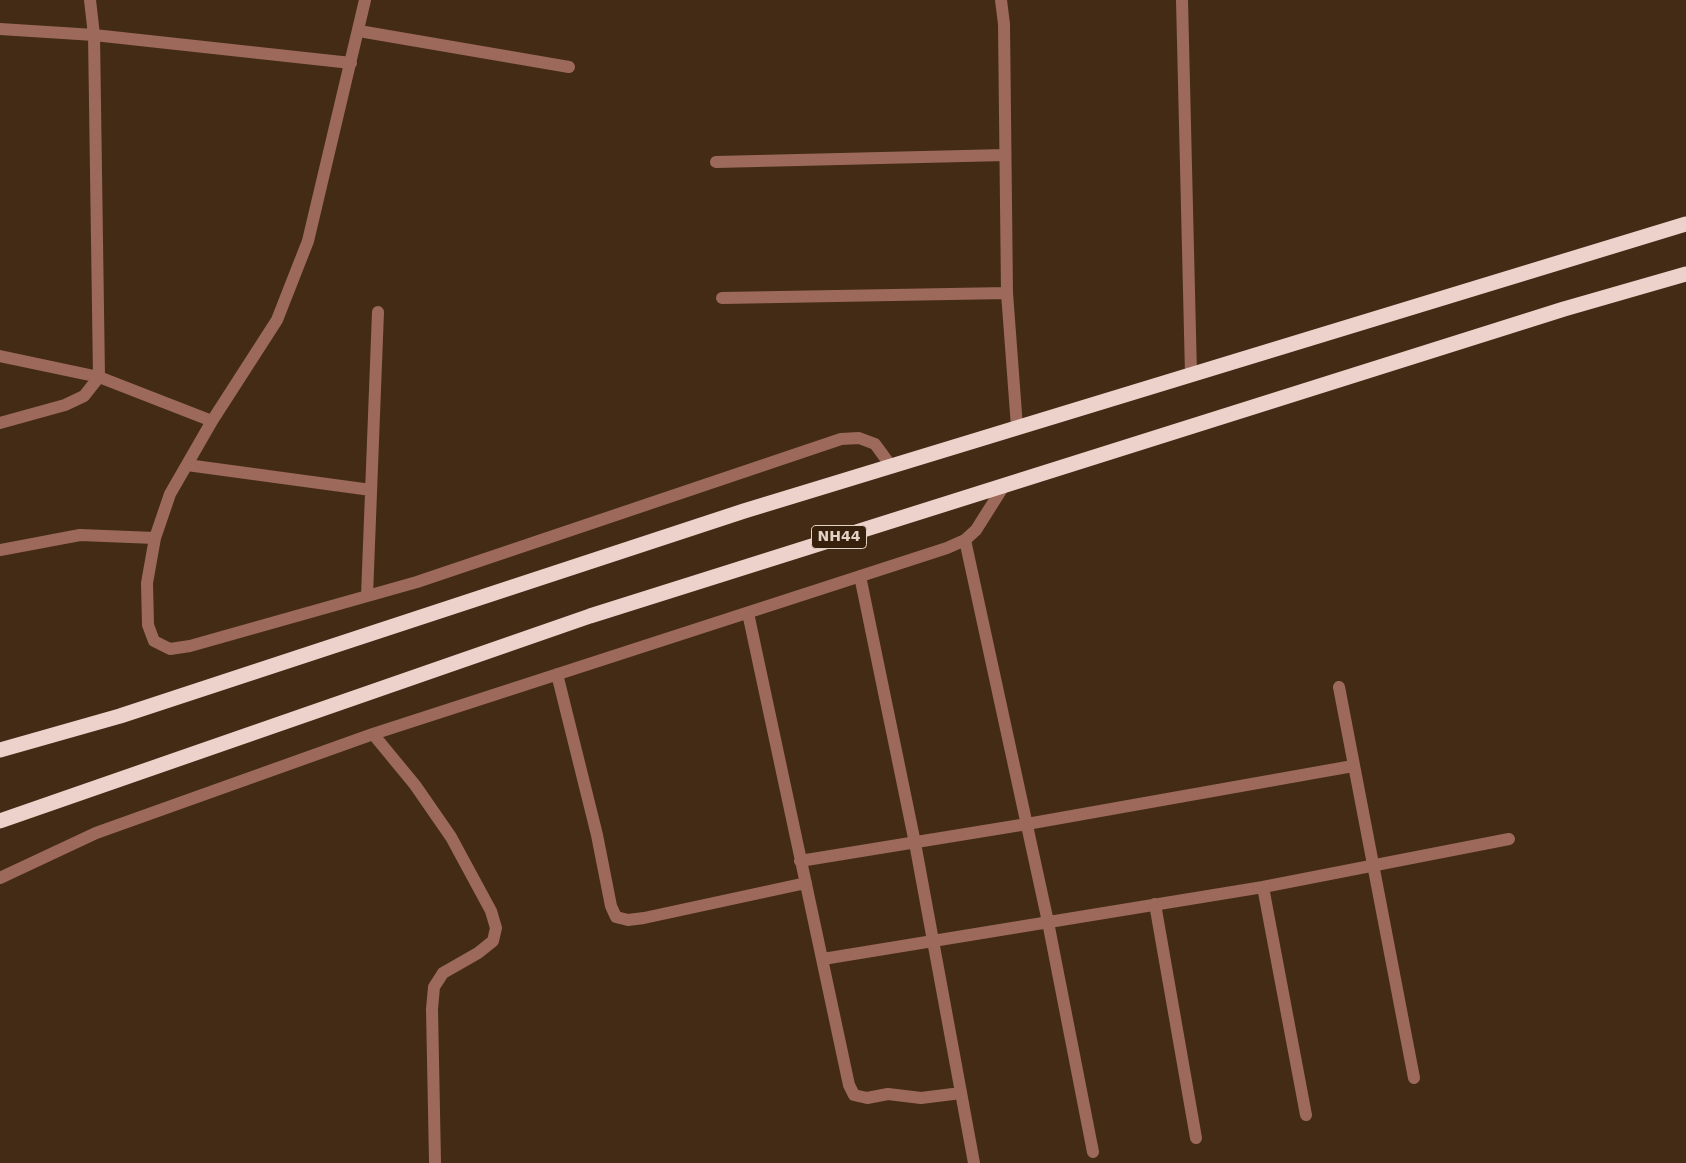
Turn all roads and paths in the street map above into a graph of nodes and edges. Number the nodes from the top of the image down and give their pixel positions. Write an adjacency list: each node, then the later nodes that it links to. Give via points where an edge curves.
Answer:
1 (90, 0): 7 (street)
2 (365, 0): 6 (street)
3 (1001, 0): 10 (street)
4 (1182, 0): 18 (street)
5 (0, 29): 7 (street)
6 (359, 31): 8 (street); 9 (street)
7 (94, 35): 8 (street); 19 (street)
8 (351, 63): 20 (street, via 308,241 278,320)
9 (569, 67)
10 (1005, 155): 11 (street); 14 (street)
11 (716, 162)
12 (1686, 224): 18 (highway)
13 (1686, 274): 25 (highway, NH44, via 1554,312)
14 (1007, 293): 15 (street); 22 (street)
15 (722, 298)
16 (378, 312): 26 (street)
17 (0, 356): 19 (street)
18 (1192, 374): 22 (highway)
19 (100, 377): 20 (street); 21 (street, via 84,396 65,405)
20 (212, 421): 23 (street)
21 (0, 423)
22 (1017, 428): 24 (highway)
23 (187, 465): 26 (street); 27 (street, via 170,494)
24 (891, 466): 31 (street, via 875,444 858,438 841,439); 36 (highway, via 744,511 120,716)
25 (1005, 484): 28 (street, via 976,530); 38 (highway, NH44, via 590,616)
26 (371, 490): 31 (street)
27 (155, 538): 29 (street, via 80,535); 31 (street, via 147,583 148,625 154,641 170,649)
28 (965, 540): 30 (street); 39 (street)
29 (0, 550)
30 (860, 576): 32 (street); 41 (street)
31 (368, 596)
32 (748, 613): 33 (street); 42 (street)
33 (557, 674): 35 (street); 45 (street, via 616,917 628,920 644,918)
34 (1339, 687): 37 (street)
35 (373, 734): 44 (street, via 96,833); 56 (street, via 415,785 451,837 491,911 496,928 493,941 478,954 443,973 434,987)
36 (0, 750)
37 (1353, 766): 39 (street); 43 (street)
38 (0, 821)
39 (1027, 824): 41 (street); 48 (street)
40 (1510, 839): 43 (street)
41 (915, 843): 42 (street); 49 (street)
42 (800, 861): 45 (street)
43 (1372, 866): 46 (street); 51 (street)
44 (0, 878)
45 (806, 883): 50 (street)
46 (1263, 887): 47 (street); 53 (street)
47 (1155, 904): 48 (street); 54 (street)
48 (1048, 922): 49 (street); 55 (street)
49 (932, 940): 50 (street); 52 (street)
50 (823, 959): 52 (street, via 849,1085 854,1095 867,1098 888,1094 921,1098)
51 (1414, 1078)
52 (961, 1093): 57 (street)
53 (1306, 1116)
54 (1196, 1138)
55 (1093, 1152)
56 (435, 1162)
57 (974, 1163)

